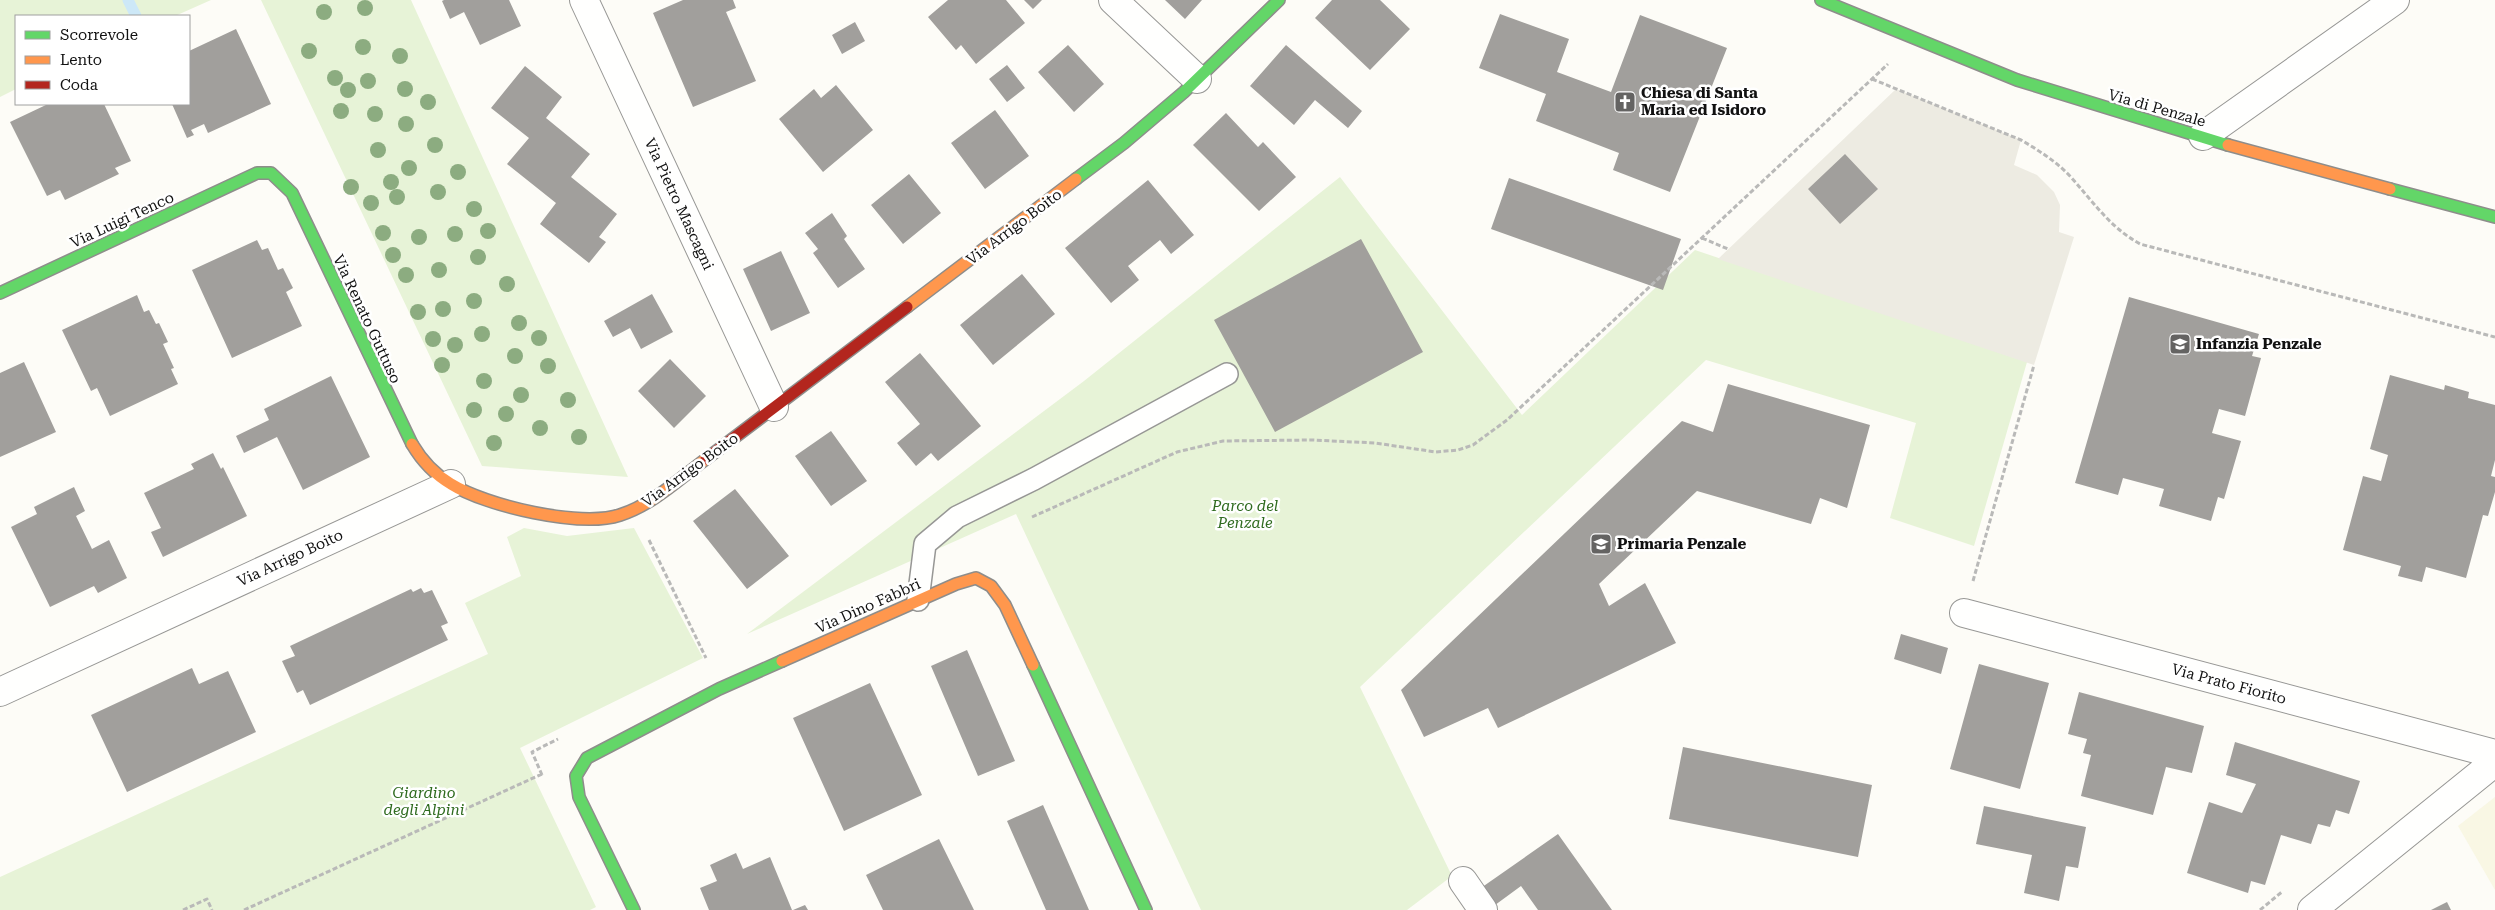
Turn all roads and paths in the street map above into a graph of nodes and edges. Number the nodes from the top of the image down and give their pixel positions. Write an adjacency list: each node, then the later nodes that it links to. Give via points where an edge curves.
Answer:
1 (584, 0): 18 (street, Via Pietro Mascagni)
2 (1113, 0): 7 (street)
3 (1279, 0): 7 (street, Via Arrigo Boito)
4 (1820, 0): 6 (street, Via di Penzale)
5 (2395, 0): 9 (street)
6 (1914, 40): 8 (path); 9 (street, Via di Penzale, via 2051,91)
7 (1198, 79): 18 (street, Via Arrigo Boito, via 1124,143)
8 (1872, 79): 12 (path); 15 (path, via 2021,140 2044,153 2111,224 2140,244)
9 (2203, 136): 11 (street, Via di Penzale, via 2234,148)
10 (257, 173): 14 (street, Via Luigi Tenco); 19 (street, Via Renato Guttuso, via 271,173 292,193 408,438 434,472)
11 (2495, 217)
12 (1702, 238): 13 (path); 21 (path, via 1507,420 1473,445 1436,452 1366,442 1223,441 1177,452)
13 (1728, 248)
14 (0, 293)
15 (2495, 337)
16 (2034, 365): 23 (path)
17 (1227, 374): 22 (lane, via 957,517 925,544)
18 (774, 407): 20 (street, Via Arrigo Boito, via 659,495)
19 (451, 484): 20 (street, Via Arrigo Boito, via 496,501 579,519 601,519); 25 (street, Via Arrigo Boito)
20 (634, 509): 24 (path)
21 (1030, 517)
22 (918, 600): 35 (street, Via Dino Fabbri, via 727,685 587,758 576,776 579,796); 36 (street, Via Dino Fabbri, via 976,578 998,594)
23 (1964, 613): 27 (street, Via Prato Fiorito)
24 (708, 663)
25 (0, 692)
26 (567, 734): 29 (path, via 532,752)
27 (2495, 754)
28 (2495, 762): 38 (street)
29 (542, 774): 30 (path); 34 (path)
30 (546, 783)
31 (1463, 881): 37 (street)
32 (183, 910): 33 (path, via 207,899)
33 (212, 910)
34 (244, 910)
35 (634, 910)
36 (1146, 910)
37 (1482, 910)
38 (2312, 910)

